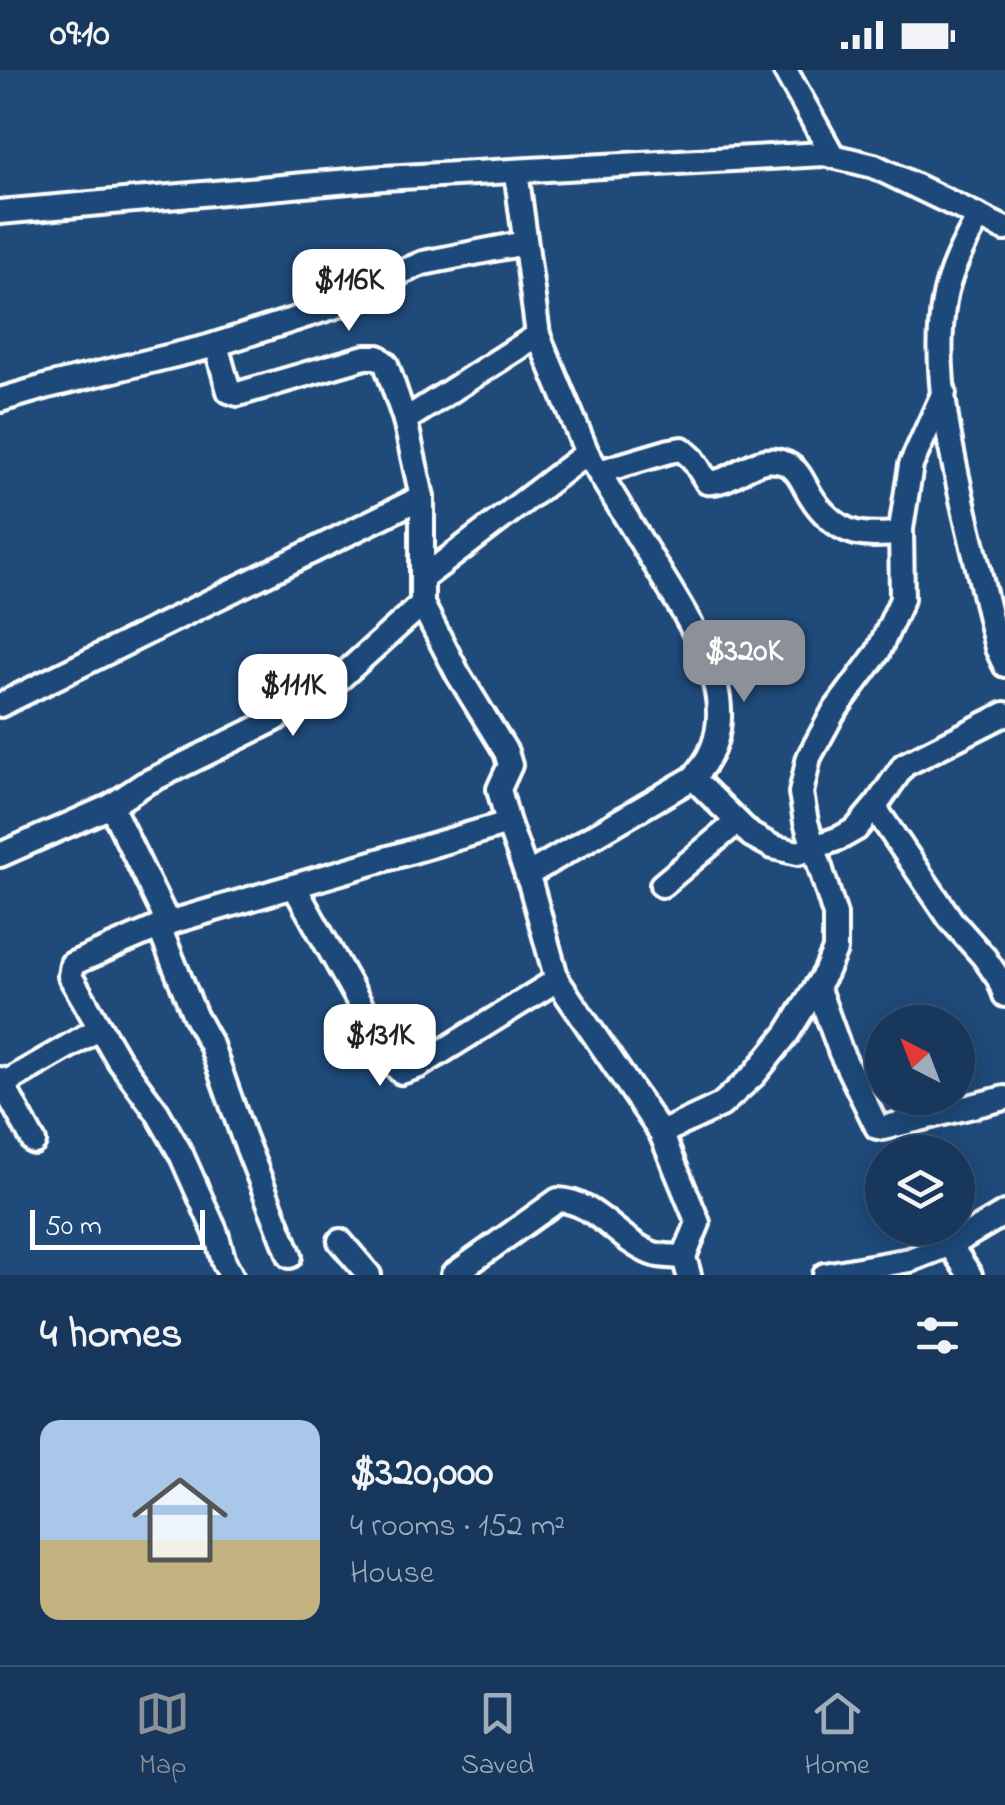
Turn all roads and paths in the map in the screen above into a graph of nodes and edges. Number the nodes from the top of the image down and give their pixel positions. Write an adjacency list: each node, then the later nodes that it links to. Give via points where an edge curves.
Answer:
1 (786, 70): 2 (street)
2 (833, 156): 3 (street); 5 (street, via 874,166)
3 (516, 171): 4 (street); 7 (street)
4 (0, 212)
5 (978, 216): 6 (street); 10 (street, via 944,299)
6 (1005, 229)
7 (525, 243): 8 (street); 9 (street, via 422,263 360,298)
8 (538, 336): 12 (street); 13 (street)
9 (216, 344): 11 (street); 12 (street, via 229,391 238,394 378,357)
10 (944, 392): 15 (street, via 912,465); 18 (street, via 960,498)
11 (0, 400)
12 (405, 420): 14 (street)
13 (593, 462): 15 (street, via 682,450 706,482 716,483 772,459 798,472 812,499 838,524 854,533); 16 (street); 21 (street, via 698,636 714,676 714,747)
14 (422, 497): 16 (street); 19 (street)
15 (901, 534): 26 (street, via 902,598 878,652 809,757 802,793)
16 (423, 578): 17 (street)
17 (422, 604): 22 (street, via 340,678); 25 (street, via 506,752 510,765 499,789)
18 (1005, 665)
19 (0, 705)
20 (1005, 714): 26 (street, via 904,765 856,829)
21 (693, 778): 24 (street); 28 (street)
22 (110, 806): 27 (street); 31 (street)
23 (879, 814): 34 (street)
24 (736, 822): 26 (street, via 773,848); 29 (street)
25 (508, 823): 28 (street); 30 (street)
26 (815, 848): 33 (street, via 836,915 835,950)
27 (0, 855)
28 (527, 875): 32 (street)
29 (662, 885)
30 (294, 886): 31 (street); 32 (street, via 401,1072)
31 (163, 925): 35 (street, via 72,964 70,976); 45 (street)
32 (556, 980): 38 (street)
33 (816, 986): 37 (street, via 876,1127); 38 (street, via 754,1075 721,1104)
34 (1005, 995)
35 (100, 1028): 36 (street); 47 (street, via 181,1154)
36 (1, 1082): 39 (street)
37 (1005, 1098)
38 (662, 1133): 46 (street, via 698,1224)
39 (34, 1142)
40 (1005, 1213): 41 (street)
41 (975, 1230)
42 (340, 1240): 48 (street)
43 (947, 1245): 50 (street, via 894,1265)
44 (951, 1245): 51 (street)
45 (290, 1256)
46 (687, 1266): 49 (street, via 652,1254 564,1199)
47 (231, 1275)
48 (369, 1275)
49 (453, 1275)
50 (825, 1275)
51 (970, 1275)

